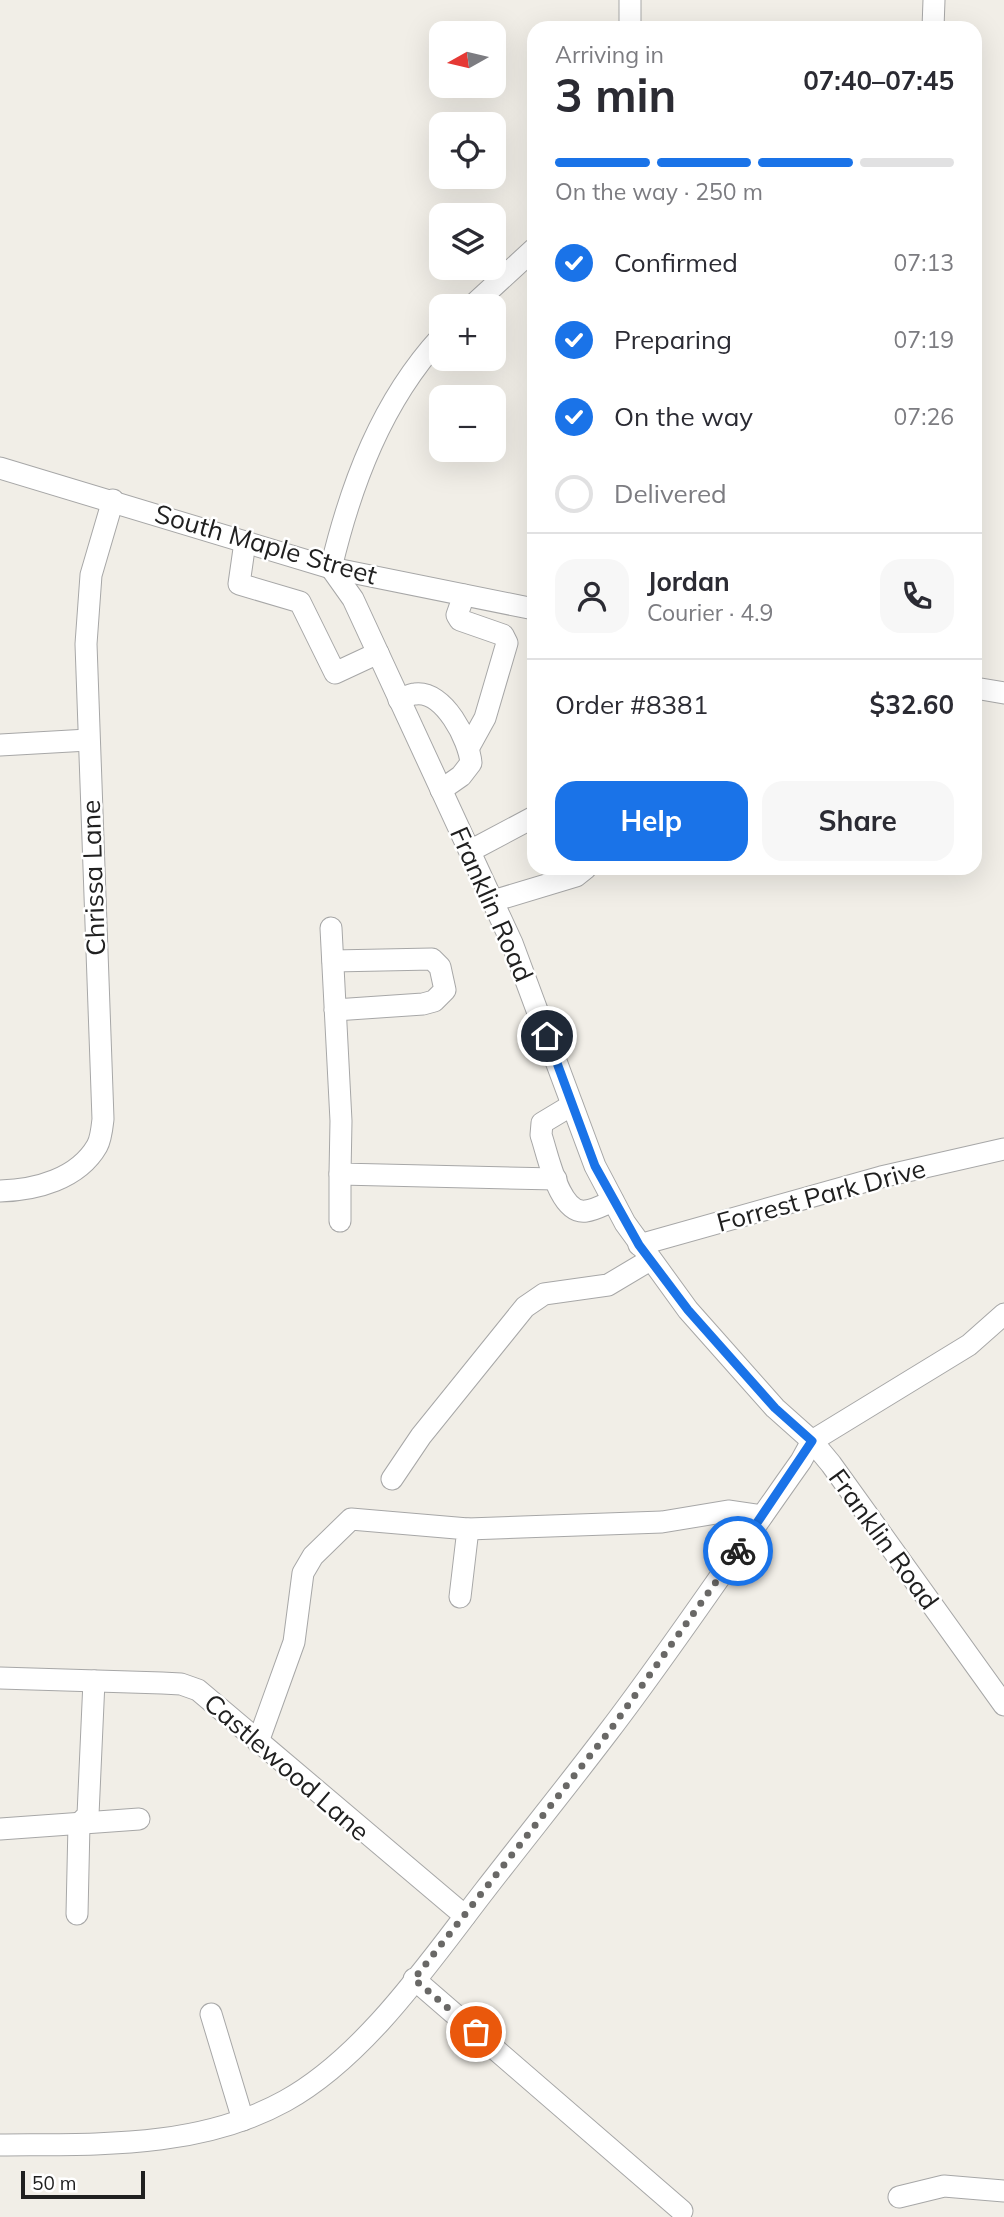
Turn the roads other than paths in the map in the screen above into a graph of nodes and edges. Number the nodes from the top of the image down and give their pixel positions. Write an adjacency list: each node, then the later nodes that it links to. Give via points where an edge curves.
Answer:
1 (630, 0): 3 (street)
2 (934, 0): 4 (street)
3 (630, 21)
4 (933, 21)
5 (527, 262): 6 (street)
6 (487, 294)
7 (429, 353): 11 (street, via 386,412 349,502)
8 (0, 468): 9 (street, South Maple Street)
9 (113, 500): 10 (street, South Maple Street); 18 (street, Chrissa Lane, via 91,575 86,644)
10 (245, 542): 11 (street, South Maple Street); 14 (street, via 239,584 300,601 335,673)
11 (331, 568): 12 (street, South Maple Street); 14 (street, Franklin Road, via 353,599)
12 (464, 594): 13 (street, South Maple Street); 20 (street, via 457,615 460,620 503,635 507,643 485,718)
13 (527, 608)
14 (378, 653): 17 (street, Franklin Road)
15 (982, 689): 16 (street)
16 (1004, 693)
17 (399, 700): 20 (street, via 430,695); 21 (street, Franklin Road)
18 (88, 740): 19 (street); 33 (street, Chrissa Lane, via 103,1119 99,1144 86,1161 40,1187)
19 (0, 745)
20 (470, 747): 21 (street, via 471,763)
21 (441, 790): 23 (street, Franklin Road)
22 (527, 821): 23 (street)
23 (470, 851): 25 (street, Franklin Road)
24 (577, 875): 25 (street)
25 (493, 901): 29 (street, Franklin Road)
26 (331, 928): 27 (street)
27 (333, 961): 28 (street); 28 (street, via 424,958 440,967 445,990 423,1004)
28 (335, 1010): 31 (street)
29 (572, 1105): 32 (street, via 542,1123 541,1135); 34 (street, Franklin Road)
30 (1004, 1149): 36 (street, Forrest Park Drive, via 881,1177)
31 (340, 1174): 32 (street); 35 (street)
32 (556, 1179): 34 (street, via 564,1202 573,1210 585,1212)
33 (0, 1191)
34 (613, 1201): 36 (street, Franklin Road)
35 (340, 1221)
36 (645, 1252): 38 (street, Franklin Road, via 688,1310 775,1408); 39 (street, Forrest Park Drive, via 608,1285 544,1294 525,1307)
37 (1004, 1314): 38 (street, via 969,1345)
38 (812, 1441): 40 (street); 45 (street, Franklin Road)
39 (392, 1479)
40 (762, 1516): 41 (street, via 728,1511 662,1522); 51 (street, via 611,1729)
41 (468, 1529): 42 (street); 46 (street, via 351,1519 313,1556 303,1573 295,1642)
42 (460, 1597)
43 (0, 1678): 44 (street, Castlewood Lane)
44 (94, 1681): 46 (street, Castlewood Lane, via 181,1684 213,1701); 48 (street, via 88,1815)
45 (1004, 1705)
46 (258, 1742): 51 (street, Castlewood Lane)
47 (139, 1819): 48 (street)
48 (79, 1824): 49 (street); 50 (street)
49 (0, 1829)
50 (77, 1914)
51 (465, 1916): 52 (street)
52 (414, 1979): 54 (street, via 326,2071 285,2101); 58 (street)
53 (211, 2014): 54 (street)
54 (243, 2120): 55 (street, via 174,2138)
55 (0, 2145)
56 (1004, 2191): 57 (street, via 944,2186)
57 (899, 2197)
58 (682, 2211)

